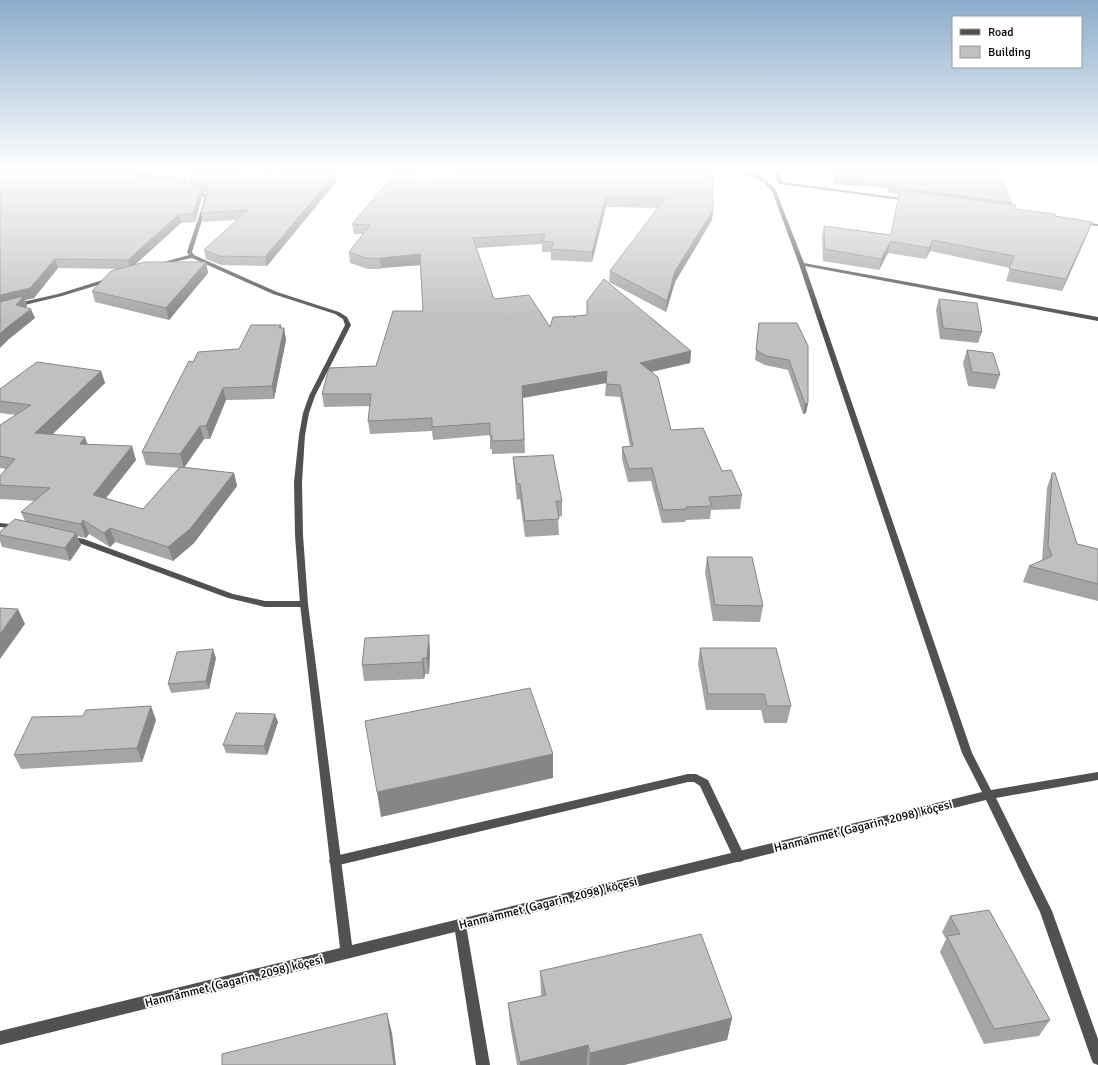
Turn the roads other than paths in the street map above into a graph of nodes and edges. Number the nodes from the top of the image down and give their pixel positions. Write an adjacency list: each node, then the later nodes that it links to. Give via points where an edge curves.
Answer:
1 (199, 221): 5 (street, via 189,252)
2 (785, 221): 6 (street)
3 (1079, 223): 4 (street)
4 (1098, 225)
5 (192, 256): 7 (street); 14 (street, via 275,293 337,313 345,318 348,325 312,396 302,435 298,497)
6 (802, 264): 10 (street); 16 (street, via 967,753)
7 (156, 266)
8 (113, 279): 9 (street)
9 (0, 309)
10 (1098, 319)
11 (0, 525): 12 (street)
12 (24, 528)
13 (59, 536): 14 (street, via 81,541 231,596 265,604)
14 (304, 604): 18 (street)
15 (1098, 776): 16 (street, Hanmämmet (Gagarin, 2098) köçesi)
16 (988, 795): 17 (street, Hanmämmet (Gagarin, 2098) köçesi); 22 (street, via 1046,911)
17 (739, 857): 18 (street, via 704,783 696,778 688,778); 19 (street, Hanmämmet (Gagarin, 2098) köçesi)
18 (335, 861): 20 (street)
19 (460, 925): 20 (street, Hanmämmet (Gagarin, 2098) köçesi); 23 (street)
20 (347, 953): 21 (street, Hanmämmet (Gagarin, 2098) köçesi)
21 (0, 1038)
22 (1098, 1058)
23 (483, 1065)

